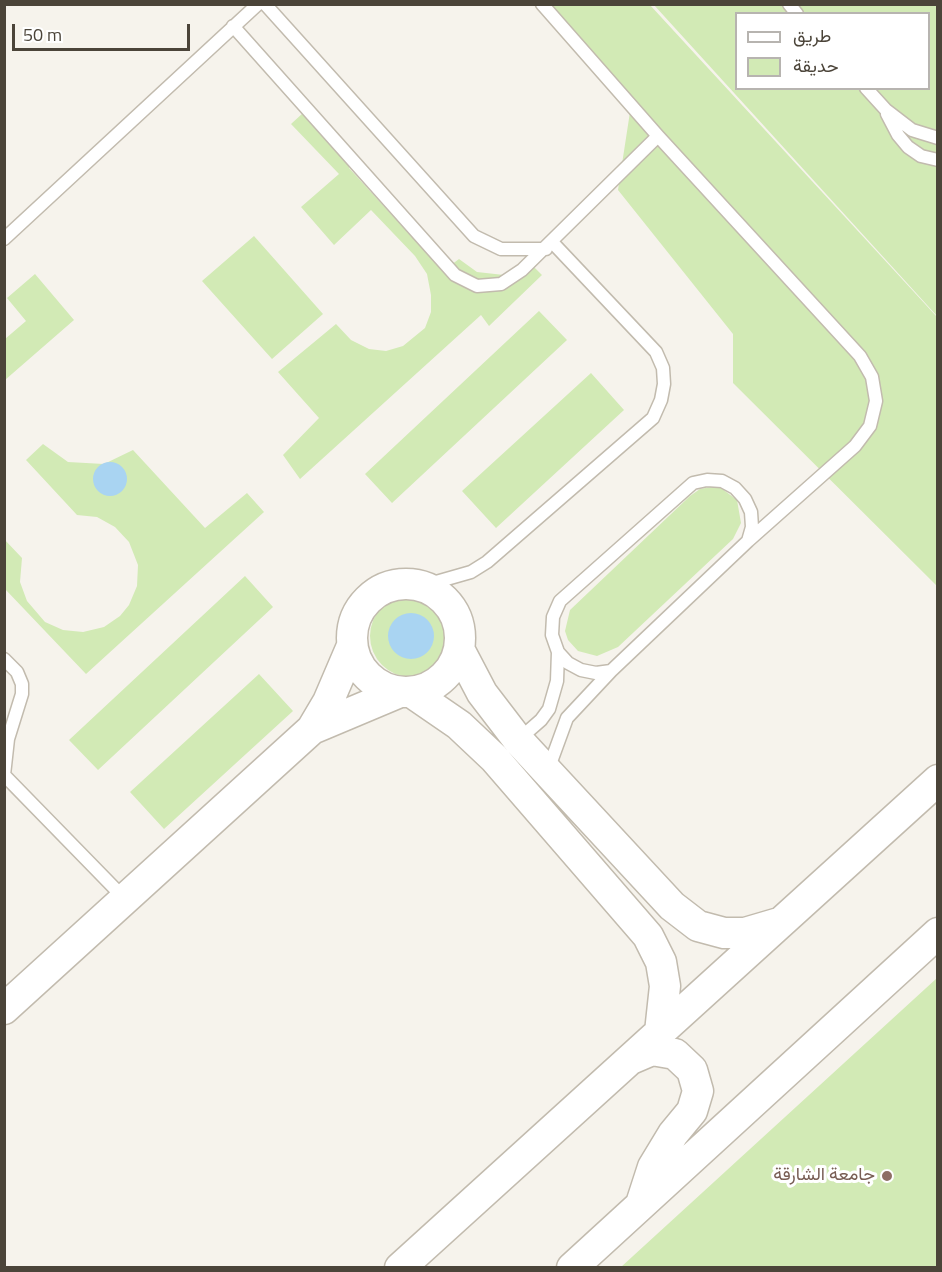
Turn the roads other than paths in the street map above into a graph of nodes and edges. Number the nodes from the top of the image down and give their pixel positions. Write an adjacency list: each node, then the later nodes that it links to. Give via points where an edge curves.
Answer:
1 (258, 4): 4 (lane)
2 (265, 4): 11 (lane, via 474,236 501,249)
3 (542, 4): 7 (lane)
4 (233, 26): 10 (lane); 11 (lane, via 455,275 477,286 501,284)
5 (868, 90): 6 (lane)
6 (886, 110): 8 (lane, via 923,136); 9 (lane, via 908,147 921,156)
7 (658, 136): 11 (lane); 12 (lane, via 860,356 875,389 874,413 864,437)
8 (938, 138)
9 (938, 160)
10 (4, 239)
11 (549, 246): 13 (lane, via 656,352 663,376 661,399 653,418 487,562 456,578)
12 (748, 541): 16 (lane, via 752,527 746,499 722,482 693,483 560,601 553,617 552,635); 18 (lane)
13 (422, 586): 14 (street, via 404,583 386,587 370,597 355,619); 15 (street, via 440,595 454,611 460,630)
14 (352, 646): 19 (street, via 357,663 368,677 383,688); 20 (street)
15 (459, 651): 19 (street, via 442,679 428,688); 21 (street)
16 (558, 652): 18 (lane, via 581,670); 21 (lane, via 557,681 549,709)
17 (4, 659): 22 (lane, via 17,672 22,694 8,739)
18 (611, 671): 24 (lane, via 567,718)
19 (406, 692): 20 (street); 21 (street)
20 (312, 729): 27 (street)
21 (506, 749): 24 (street)
22 (4, 775): 27 (lane)
23 (938, 780): 28 (street)
24 (534, 783): 25 (street); 26 (street)
25 (609, 839): 26 (street); 28 (street, via 672,906 698,926 724,933 745,933)
26 (583, 863): 31 (street, via 648,936 661,962 665,986)
27 (124, 899): 30 (street)
28 (782, 922): 31 (street)
29 (938, 933): 33 (street)
30 (4, 1009)
31 (660, 1032): 32 (street)
32 (631, 1059): 33 (street, via 652,1050 675,1054 692,1070 698,1091 692,1112 653,1167); 34 (street)
33 (640, 1207): 35 (street)
34 (400, 1268)
35 (572, 1268)

